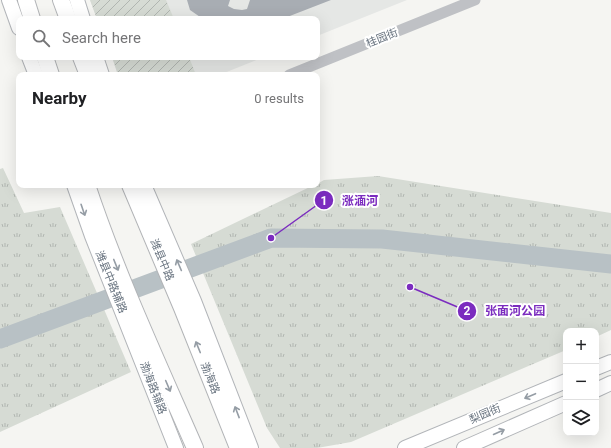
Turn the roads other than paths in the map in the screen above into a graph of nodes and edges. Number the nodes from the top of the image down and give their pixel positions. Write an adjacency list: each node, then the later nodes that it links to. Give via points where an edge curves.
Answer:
1 (9, 0): 9 (main road)
2 (26, 0): 6 (highway)
3 (61, 0): 7 (highway)
4 (77, 0): 8 (main road)
5 (475, 0): 18 (street, 桂园街)
6 (31, 16)
7 (67, 16)
8 (82, 16)
9 (16, 20)
10 (30, 60): 14 (main road)
11 (46, 60): 15 (highway)
12 (83, 60): 16 (highway)
13 (97, 60): 17 (main road)
14 (35, 72)
15 (50, 72)
16 (87, 72)
17 (101, 72)
18 (296, 72)
19 (75, 188): 24 (main road, one-way to 24)
20 (88, 188): 24 (highway)
21 (132, 188): 23 (highway)
22 (144, 188): 23 (main road)
23 (147, 208): 25 (highway, 潍县中路, one-way to 23)
24 (97, 232): 26 (highway, one-way to 26)
25 (188, 305): 35 (highway, 渤海路, one-way to 25); 36 (main road, one-way to 25)
26 (136, 326): 33 (main road, 渤海路辅路); 34 (highway, one-way to 34)
27 (611, 362): 28 (main road)
28 (599, 367)
29 (563, 382): 37 (main road, 梨园街, one-way to 37)
30 (611, 384): 31 (main road)
31 (599, 389)
32 (563, 404): 38 (main road, 梨园街, one-way to 32)
33 (176, 448)
34 (195, 448)
35 (238, 448)
36 (251, 448)
37 (405, 448)
38 (464, 448)

